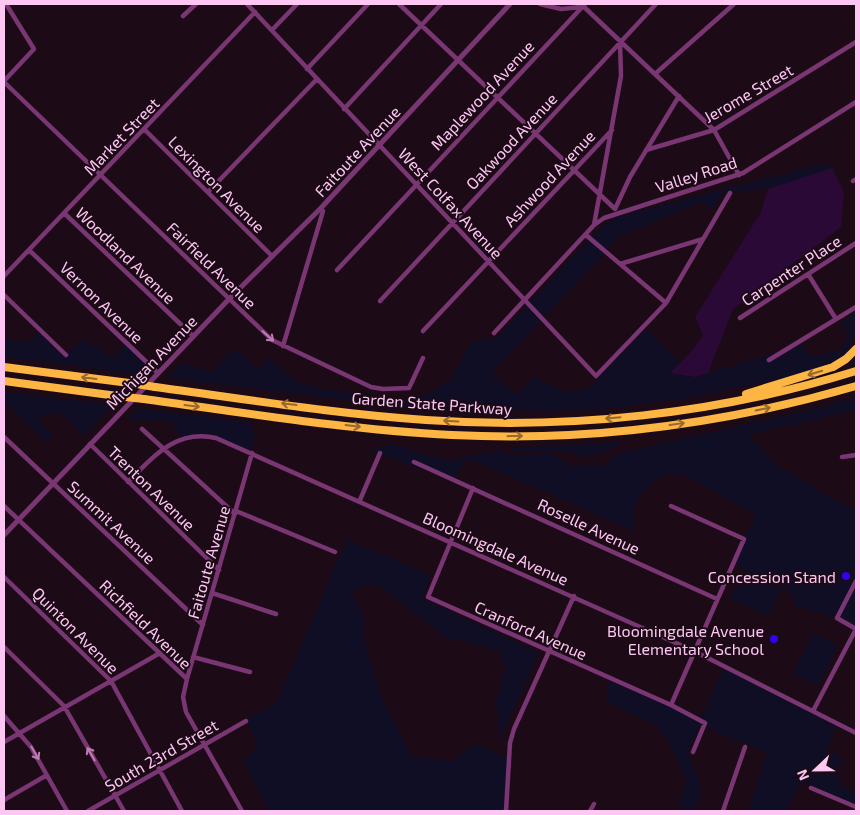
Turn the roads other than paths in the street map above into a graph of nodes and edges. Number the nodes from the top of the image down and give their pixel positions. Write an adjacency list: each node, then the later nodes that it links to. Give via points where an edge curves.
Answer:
1 (6, 4): 23 (street, via 34,49)
2 (196, 4): 14 (street)
3 (247, 4): 13 (street, West Colfax Avenue)
4 (297, 4): 16 (street)
5 (368, 4): 20 (street)
6 (399, 4): 15 (street)
7 (441, 4): 15 (street)
8 (510, 4): 19 (street, Faitoute Avenue)
9 (540, 4): 12 (street, via 561,9)
10 (656, 4): 17 (street, Oakwood Avenue)
11 (734, 4): 21 (street)
12 (584, 5): 17 (street); 25 (street, Maplewood Avenue)
13 (256, 12): 16 (street, West Colfax Avenue); 28 (street, Market Street)
14 (183, 16)
15 (422, 25): 19 (street); 27 (street)
16 (272, 30): 20 (street, West Colfax Avenue)
17 (620, 42): 21 (street); 29 (street, via 622,76); 31 (street, Oakwood Avenue)
18 (856, 42): 30 (street, Jerome Street)
19 (458, 60): 25 (street); 32 (street, Faitoute Avenue)
20 (308, 69): 22 (street, West Colfax Avenue)
21 (655, 74): 24 (street)
22 (317, 79): 27 (street, West Colfax Avenue); 38 (street)
23 (4, 82): 36 (street, Fairfield Avenue)
24 (679, 96): 30 (street); 33 (street)
25 (498, 97): 31 (street); 37 (street, Maplewood Avenue)
26 (856, 102): 35 (street, Valley Road)
27 (344, 109): 32 (street, West Colfax Avenue)
28 (145, 130): 36 (street, Market Street); 38 (street, Lexington Avenue)
29 (612, 130): 34 (street, Ashwood Avenue); 39 (street)
30 (714, 130): 33 (street, Jerome Street); 35 (street)
31 (536, 133): 34 (street); 44 (street, Oakwood Avenue)
32 (379, 146): 37 (street, West Colfax Avenue); 41 (street, Faitoute Avenue)
33 (646, 150): 42 (street)
34 (574, 169): 39 (street); 51 (street, Ashwood Avenue)
35 (740, 175): 42 (street, Valley Road)
36 (99, 176): 43 (street, Market Street); 57 (street, Fairfield Avenue)
37 (416, 185): 44 (street, West Colfax Avenue); 53 (street, Maplewood Avenue)
38 (208, 192): 50 (street, Lexington Avenue)
39 (600, 193): 42 (street); 45 (street)
40 (730, 193): 47 (street)
41 (320, 209): 50 (street, Michigan Avenue); 67 (street, Faitoute Avenue, via 323,211)
42 (615, 210): 45 (street, Valley Road)
43 (64, 213): 49 (street, Market Street); 66 (street, Woodland Avenue)
44 (452, 223): 51 (street, West Colfax Avenue); 59 (street, Oakwood Avenue)
45 (594, 225): 46 (street)
46 (586, 235): 52 (street); 58 (street)
47 (704, 240): 52 (street); 60 (street)
48 (856, 243): 54 (street, Carpenter Place)
49 (29, 250): 55 (street, Market Street); 73 (street, Vernon Avenue)
50 (272, 256): 57 (street, Michigan Avenue)
51 (488, 261): 58 (street, West Colfax Avenue); 64 (street, Ashwood Avenue)
52 (620, 264): 60 (street)
53 (337, 270)
54 (808, 274): 62 (street, Carpenter Place); 63 (street)
55 (4, 276)
56 (4, 295): 69 (street)
57 (229, 298): 66 (street, Michigan Avenue); 67 (street, Fairfield Avenue, one-way to 67, via 269,337)
58 (525, 300): 60 (street, West Colfax Avenue, via 596,376); 65 (street)
59 (380, 301)
60 (666, 303)
61 (856, 308): 63 (street)
62 (740, 318)
63 (836, 320): 71 (street)
64 (423, 331)
65 (494, 333)
66 (193, 336): 73 (street, Michigan Avenue)
67 (283, 346): 70 (street, Fairfield Avenue, via 383,389 409,388)
68 (856, 349): 79 (highway, one-way to 79, via 833,367)
69 (66, 355)
70 (423, 358)
71 (769, 360)
72 (4, 367): 79 (highway, Garden State Parkway, one-way to 72, bridge, via 602,419 466,422 370,415)
73 (158, 372): 82 (street, Michigan Avenue)
74 (856, 372): 79 (highway, Garden State Parkway)
75 (4, 381): 78 (highway, Garden State Parkway, one-way to 78, bridge, via 382,430 508,436 651,428 731,416)
76 (856, 386): 78 (highway, Garden State Parkway)
77 (856, 391): 78 (highway)
78 (811, 398)
79 (713, 405)
80 (142, 429): 83 (street)
81 (4, 437): 90 (street, Summit Avenue)
82 (90, 444): 89 (street, Trenton Avenue); 90 (street, Michigan Avenue)
83 (162, 448): 84 (street, Bloomingdale Avenue, via 180,439 204,436); 89 (street, Bloomingdale Avenue); 95 (street)
84 (252, 453): 92 (street, Bloomingdale Avenue); 95 (street, Faitoute Avenue)
85 (380, 453): 92 (street)
86 (856, 455): 87 (street)
87 (842, 457)
88 (414, 462): 91 (street, Roselle Avenue)
89 (128, 482): 100 (street, Trenton Avenue)
90 (53, 484): 96 (street, Michigan Avenue); 107 (street, Summit Avenue)
91 (473, 488): 98 (street); 105 (street, Roselle Avenue)
92 (360, 500): 98 (street, Bloomingdale Avenue)
93 (4, 506): 96 (street, Richfield Avenue)
94 (671, 506): 105 (street, via 744,538)
95 (235, 512): 99 (street); 100 (street, Faitoute Avenue)
96 (18, 520): 97 (street, Michigan Avenue); 112 (street, Richfield Avenue)
97 (4, 535)
98 (451, 542): 104 (street, Bloomingdale Avenue); 111 (street, Cranford Avenue, via 428,597)
99 (335, 552)
100 (219, 570): 103 (street, Faitoute Avenue)
101 (4, 577): 116 (street, Quinton Avenue)
102 (856, 581): 108 (street, via 837,618)
103 (212, 593): 106 (street); 107 (street, Faitoute Avenue)
104 (574, 596): 110 (street, Bloomingdale Avenue); 111 (street)
105 (718, 599): 110 (street)
106 (276, 614)
107 (203, 624): 113 (street, Faitoute Avenue)
108 (856, 629): 119 (street)
109 (4, 647): 118 (street)
110 (694, 651): 117 (street); 119 (street, Bloomingdale Avenue)
111 (549, 652): 117 (street, Cranford Avenue); 140 (street, via 510,743)
112 (160, 653): 115 (street, Richfield Avenue); 116 (street)
113 (193, 657): 114 (street); 115 (street, Faitoute Avenue)
114 (250, 672)
115 (187, 679): 125 (street, Richfield Avenue, via 184,709)
116 (111, 681): 118 (street); 128 (street, Quinton Avenue)
117 (671, 705): 127 (street, Cranford Avenue, via 705,723)
118 (65, 707): 122 (street); 131 (street, one-way to 118)
119 (813, 711): 123 (street, Bloomingdale Avenue)
120 (4, 716): 122 (street)
121 (246, 721): 125 (street, South 23rd Street)
122 (20, 732): 124 (street); 129 (street, one-way to 129)
123 (856, 733)
124 (4, 742)
125 (204, 746): 128 (street, South 23rd Street); 139 (street, Richfield Avenue)
126 (745, 747): 142 (street)
127 (693, 752)
128 (160, 771): 131 (street, South 23rd Street); 138 (street, Quinton Avenue)
129 (47, 776): 132 (street); 135 (street)
130 (811, 788): 134 (street)
131 (115, 796): 136 (street, South 23rd Street); 137 (street)
132 (4, 800)
133 (594, 804): 141 (street)
134 (856, 808)
135 (67, 811)
136 (88, 811)
137 (124, 811)
138 (182, 811)
139 (242, 811)
140 (506, 811)
141 (590, 811)
142 (724, 811)

